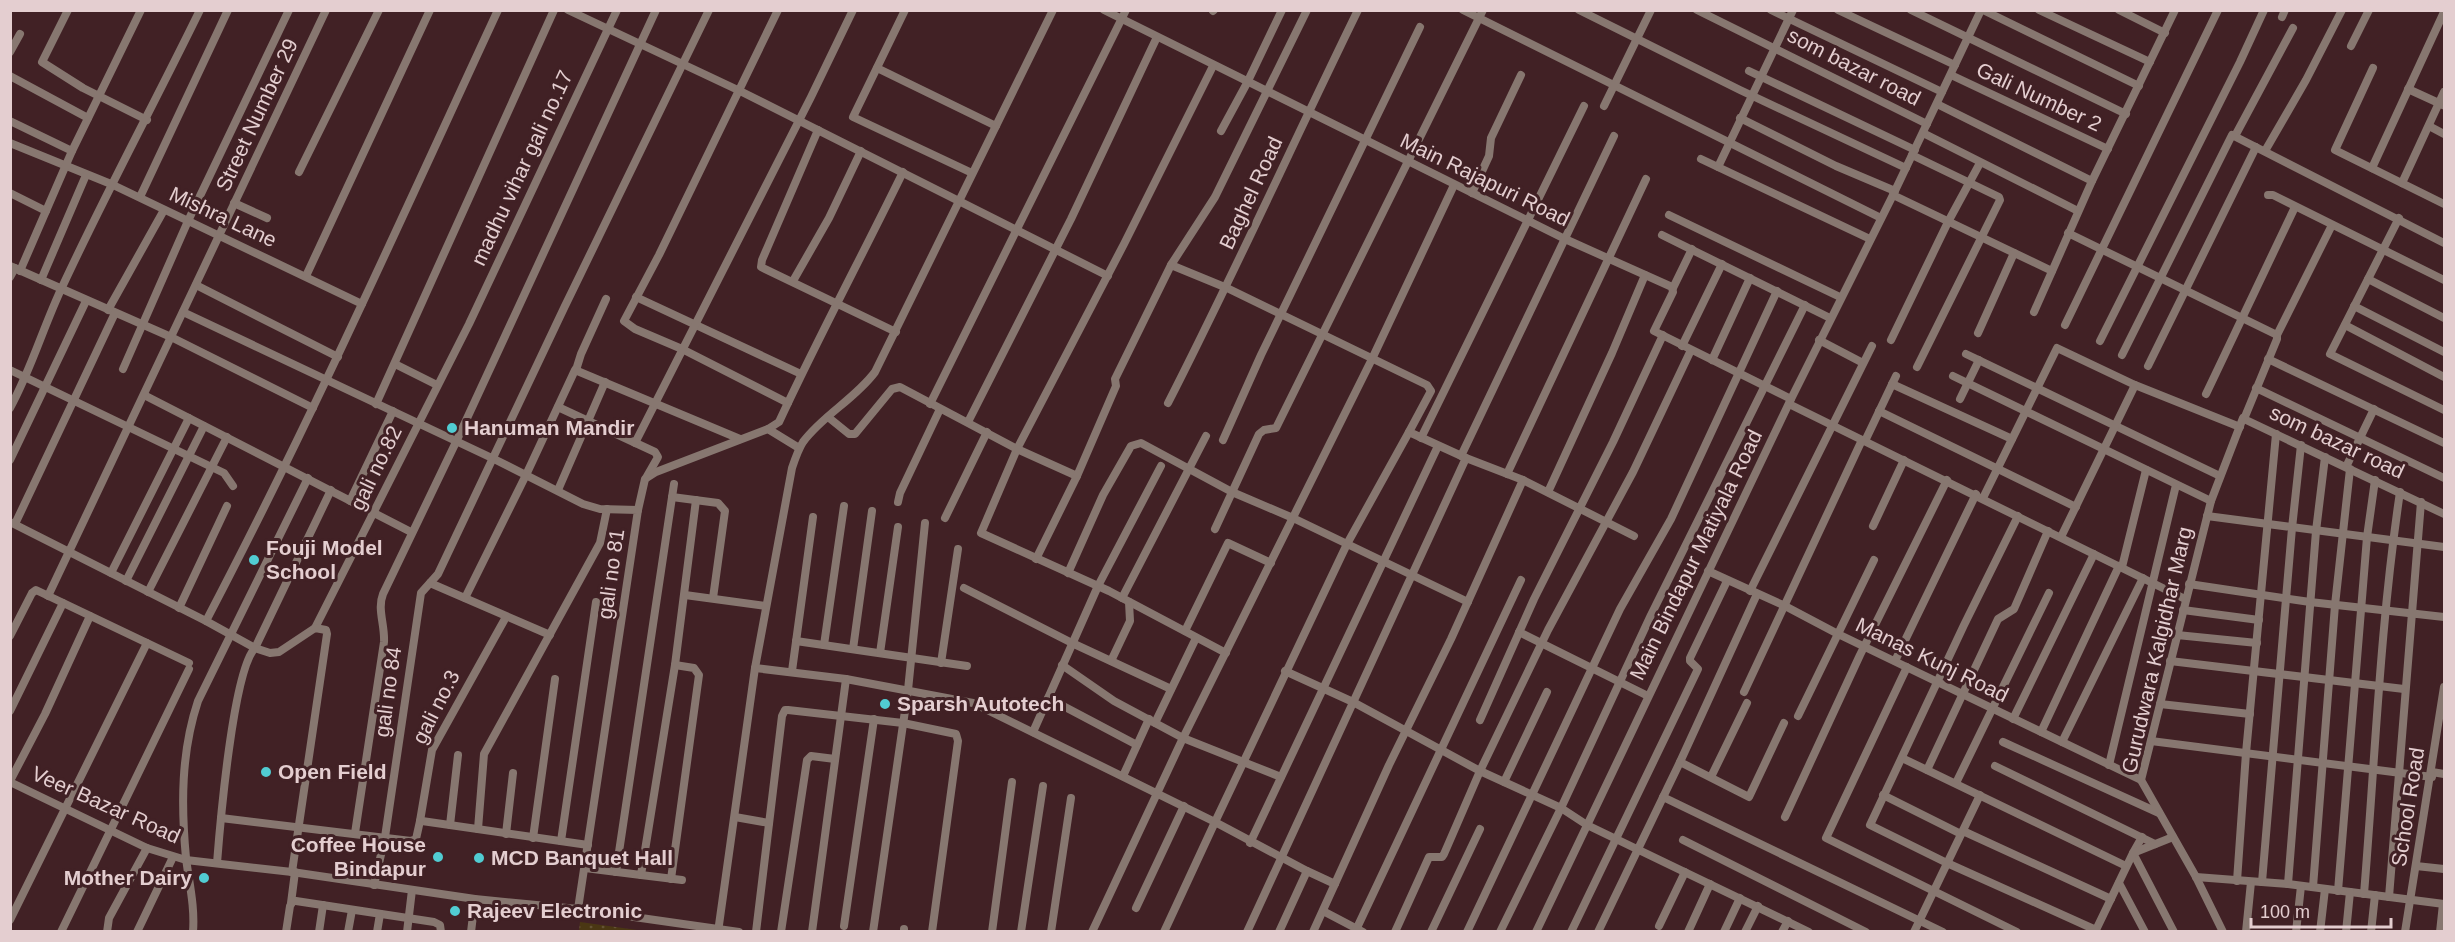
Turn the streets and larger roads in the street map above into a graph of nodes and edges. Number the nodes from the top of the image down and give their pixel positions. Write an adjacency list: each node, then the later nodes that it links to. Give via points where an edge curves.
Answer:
1 (68, 10): 74 (street, via 42,62)
2 (141, 10): 74 (street)
3 (200, 10): 84 (street)
4 (228, 10): 126 (street)
5 (289, 10): 139 (street)
6 (326, 10): 128 (street, Street Number 29)
7 (379, 10): 112 (street)
8 (430, 10): 162 (street)
9 (498, 10): 181 (street)
10 (554, 10): 218 (street)
11 (568, 10): 45 (street)
12 (617, 10): 45 (street, madhu vihar gali no.17)
13 (656, 10): 51 (street)
14 (709, 10): 56 (street)
15 (778, 10): 70 (street)
16 (853, 10): 86 (street)
17 (904, 10): 59 (street)
18 (1053, 10): 88 (street)
19 (1104, 10): 42 (street, Main Rajapuri Road)
20 (1126, 10): 42 (street)
21 (1282, 10): 66 (street)
22 (1308, 10): 71 (street)
23 (1358, 10): 80 (street, Baghel Road)
24 (1463, 10): 40 (street)
25 (1579, 10): 49 (street)
26 (1651, 10): 49 (street)
27 (1697, 10): 53 (street, som bazar road)
28 (1771, 10): 41 (street)
29 (1838, 10): 57 (street)
30 (1911, 10): 50 (street)
31 (1982, 10): 50 (street); 68 (street)
32 (2038, 10): 55 (street)
33 (2119, 10): 47 (street)
34 (2175, 10): 47 (street)
35 (2218, 10): 152 (street)
36 (2264, 10): 158 (street)
37 (2342, 10): 103 (street)
38 (2369, 10): 52 (street)
39 (2445, 12): 69 (street)
40 (1481, 15): 67 (street); 106 (street)
41 (1791, 15): 53 (street); 72 (street)
42 (1121, 19): 48 (street, Main Rajapuri Road); 142 (street)
43 (1420, 27): 96 (street)
44 (2294, 28): 95 (street)
45 (609, 29): 51 (street); 191 (street, madhu vihar gali no.17)
46 (20, 33): 54 (street)
47 (2164, 33): 55 (street)
48 (1157, 37): 58 (street, Main Rajapuri Road); 151 (street)
49 (1636, 39): 67 (street); 75 (street)
50 (1968, 39): 57 (street); 81 (street)
51 (640, 44): 56 (street); 280 (street)
52 (2352, 46)
53 (1775, 48): 65 (street); 87 (street, som bazar road)
54 (10, 52)
55 (2150, 62): 68 (street)
56 (684, 64): 70 (street); 292 (street)
57 (1955, 65): 64 (street)
58 (1213, 66): 66 (street, Main Rajapuri Road); 163 (street)
59 (877, 68): 88 (street); 114 (street, via 853,117)
60 (2373, 68): 111 (street, via 2335,150)
61 (1749, 71): 65 (street)
62 (1521, 75): 123 (street, via 1491,138 1490,156)
63 (10, 76): 82 (street)
64 (1953, 76): 72 (street); 100 (street, Gali Number 2)
65 (1762, 77): 75 (street); 104 (street)
66 (1247, 83): 71 (street, Main Rajapuri Road); 91 (street)
67 (1614, 85): 79 (street); 97 (street)
68 (2139, 86): 81 (street)
69 (2408, 89): 77 (street); 111 (street)
70 (740, 91): 86 (street); 176 (street)
71 (1268, 92): 80 (street, Main Rajapuri Road); 157 (street, via 1215,197)
72 (1942, 92): 76 (street)
73 (2445, 92): 77 (street)
74 (99, 96): 82 (street); 84 (street)
75 (1752, 96): 83 (street); 110 (street)
76 (1937, 104): 87 (street); 117 (street)
77 (2442, 105): 89 (street)
78 (1584, 106): 138 (street)
79 (1604, 106)
80 (1308, 113): 96 (street, Main Rajapuri Road); 172 (street, Baghel Road)
81 (2126, 114): 100 (street)
82 (88, 118): 101 (street)
83 (1740, 118): 97 (street); 124 (street)
84 (147, 120): 120 (street)
85 (10, 121): 101 (street)
86 (799, 121): 90 (street); 195 (street)
87 (1927, 124): 92 (street, som bazar road)
88 (996, 126): 114 (street)
89 (2429, 126): 93 (street); 119 (street)
90 (818, 130): 102 (street); 169 (street, via 761,265)
91 (1221, 132)
92 (1923, 133): 104 (street, som bazar road); 107 (street)
93 (2445, 134)
94 (1614, 136): 147 (street)
95 (2235, 136): 99 (street); 165 (street, via 2231,136)
96 (1365, 141): 106 (street, Main Rajapuri Road); 187 (street)
97 (1730, 142): 109 (street); 136 (street)
98 (10, 143): 108 (street, Mishra Lane)
99 (2256, 147): 103 (street); 175 (street)
100 (2108, 149): 117 (street)
101 (72, 151): 108 (street)
102 (861, 151): 113 (street); 169 (street)
103 (2265, 151): 137 (street)
104 (1913, 153): 110 (street, som bazar road); 118 (street)
105 (1701, 159): 109 (street)
106 (1408, 162): 121 (street, Main Rajapuri Road); 198 (street)
107 (1980, 163): 118 (street); 133 (street)
108 (66, 167): 115 (street, Mishra Lane); 132 (street)
109 (1718, 167): 148 (street)
110 (1906, 168): 124 (street, som bazar road)
111 (2372, 168): 119 (street)
112 (299, 172)
113 (903, 172): 127 (street); 180 (street)
114 (972, 173): 127 (street)
115 (86, 175): 120 (street, Mishra Lane); 167 (street)
116 (1646, 179): 155 (street)
117 (2092, 181): 133 (street)
118 (1969, 183): 140 (street); 146 (street, via 2000,198)
119 (2402, 183): 129 (street)
120 (111, 184): 126 (street, Mishra Lane); 171 (street)
121 (1455, 185): 123 (street, Main Rajapuri Road); 213 (street)
122 (10, 193): 132 (street)
123 (1472, 193): 138 (street, Main Rajapuri Road)
124 (1894, 193): 136 (street, Main Bindapur Matiyala Road); 140 (street)
125 (2268, 195): 130 (street)
126 (140, 197): 131 (street, Mishra Lane)
127 (960, 200): 142 (street); 196 (street)
128 (234, 203): 135 (street); 144 (street, Street Number 29)
129 (2445, 204)
130 (2295, 207): 141 (street); 189 (street)
131 (164, 210): 139 (street, Mishra Lane); 184 (street)
132 (46, 211): 159 (street)
133 (2078, 211): 143 (street)
134 (1669, 215): 177 (street)
135 (267, 218)
136 (1881, 218): 148 (street, Main Bindapur Matiyala Road)
137 (2399, 218): 149 (street); 153 (street)
138 (1527, 220): 147 (street, Main Rajapuri Road); 274 (street)
139 (188, 221): 144 (street, Mishra Lane); 192 (street)
140 (1948, 222): 146 (street); 203 (street)
141 (2332, 225): 153 (street); 200 (street, som bazar road)
142 (1017, 232): 151 (street); 246 (street)
143 (2068, 233): 152 (street); 160 (street)
144 (219, 235): 162 (street, Mishra Lane); 170 (street, Street Number 29)
145 (1662, 235): 150 (street)
146 (1981, 237): 154 (street); 220 (street)
147 (1565, 239): 155 (street, Main Rajapuri Road); 290 (street)
148 (1870, 239): 177 (street, Main Bindapur Matiyala Road)
149 (2445, 243)
150 (1692, 249): 156 (street); 173 (street)
151 (1054, 250): 163 (street); 261 (street)
152 (2102, 250): 158 (street); 193 (street)
153 (2382, 251): 166 (street); 168 (street)
154 (2014, 253): 160 (street); 197 (street)
155 (1609, 258): 161 (street, Main Rajapuri Road); 302 (street)
156 (1722, 264): 164 (street); 205 (street)
157 (1171, 265): 172 (street); 304 (street, via 1114,378 1116,386)
158 (2139, 268): 165 (street); 204 (street)
159 (14, 271): 167 (street)
160 (2052, 271): 186 (street)
161 (1645, 275): 173 (street, Main Rajapuri Road); 318 (street)
162 (306, 276): 181 (street, Mishra Lane)
163 (1108, 276): 287 (street)
164 (1750, 278): 174 (street); 215 (street)
165 (2161, 279): 175 (street); 211 (street)
166 (2368, 279): 183 (street); 190 (street)
167 (41, 280): 171 (street)
168 (2445, 280)
169 (793, 281): 180 (street)
170 (196, 285): 185 (street, Street Number 29); 212 (street)
171 (61, 288): 179 (street); 227 (street)
172 (1227, 288): 187 (street); 247 (street, Baghel Road)
173 (1673, 288): 199 (street, via 1654,328)
174 (1777, 291): 182 (street); 225 (street)
175 (2184, 291): 189 (street); 219 (street)
176 (636, 297): 195 (street); 207 (street, via 625,324)
177 (1840, 297): 188 (street, Main Bindapur Matiyala Road)
178 (606, 299): 223 (street)
179 (86, 301): 184 (street); 234 (street)
180 (836, 302): 196 (street); 224 (street)
181 (362, 304): 212 (street)
182 (1805, 305): 188 (street); 235 (street)
183 (2354, 306): 194 (street); 209 (street)
184 (112, 312): 192 (street); 241 (street)
185 (183, 312): 201 (street, Street Number 29); 229 (street, gali no 81)
186 (2034, 312)
187 (1281, 315): 198 (street); 278 (street)
188 (1830, 318): 202 (street, Main Bindapur Matiyala Road)
189 (2241, 318): 200 (street); 238 (street)
190 (2445, 318)
191 (469, 324): 232 (street, gali no.82)
192 (142, 325): 201 (street); 221 (street)
193 (2065, 325)
194 (2345, 325): 228 (street); 253 (street, via 2330,354)
195 (696, 326): 207 (street); 224 (street)
196 (896, 332): 257 (street, via 867,383)
197 (1978, 333)
198 (1321, 334): 213 (street); 317 (street, via 1277,427 1259,434)
199 (1663, 335): 205 (street); 330 (street)
200 (2277, 335): 214 (street, som bazar road)
201 (171, 337): 239 (street, Street Number 29); 250 (street)
202 (1819, 340): 217 (street); 243 (street, Main Bindapur Matiyala Road)
203 (1891, 340)
204 (2100, 340)
205 (1682, 346): 208 (street)
206 (1872, 346): 217 (street)
207 (682, 350): 242 (street); 244 (street)
208 (1691, 350): 215 (street); 341 (street)
209 (2445, 352)
210 (1966, 354): 216 (street)
211 (2122, 356)
212 (338, 357): 229 (street)
213 (1372, 359): 270 (street, via 1430,387); 340 (street)
214 (2268, 359): 236 (street, som bazar road); 252 (street)
215 (1712, 360): 225 (street)
216 (1978, 360): 231 (street); 237 (street)
217 (1863, 363): 263 (street)
218 (395, 364): 232 (street); 245 (street)
219 (2148, 366)
220 (1917, 368)
221 (123, 369)
222 (10, 370): 227 (street)
223 (576, 370): 230 (street); 248 (street)
224 (801, 374): 244 (street)
225 (1739, 374): 235 (street); 437 (street, via 1671,519)
226 (1953, 376): 231 (street)
227 (27, 377): 234 (street); 249 (street)
228 (2445, 377)
229 (326, 380): 245 (street, gali no 81); 250 (street)
230 (605, 382): 242 (street); 260 (street)
231 (1967, 384): 240 (street); 256 (street)
232 (438, 385): 262 (street, gali no.82)
233 (2135, 385): 237 (street, via 2057,348); 265 (street); 266 (street)
234 (45, 386): 241 (street); 293 (street)
235 (1765, 386): 243 (street); 448 (street)
236 (2256, 388): 259 (street, som bazar road); 275 (street)
237 (2036, 390): 256 (street); 265 (street)
238 (2206, 394)
239 (144, 395): 258 (street); 267 (street, Street Number 29)
240 (1959, 399)
241 (75, 401): 267 (street); 342 (street)
242 (654, 402): 277 (street); 281 (street)
243 (1790, 402): 263 (street); 368 (street, Main Bindapur Matiyala Road)
244 (788, 403): 268 (street, via 778,422)
245 (376, 404): 254 (street, gali no 81)
246 (930, 404): 251 (street); 257 (street, via 896,387 852,435)
247 (1168, 404)
248 (558, 407): 260 (street); 303 (street)
249 (10, 408)
250 (313, 408): 297 (street)
251 (940, 409): 261 (street); 325 (street)
252 (2374, 409): 275 (street); 282 (street)
253 (2445, 410)
254 (393, 411): 262 (street, gali no 81); 323 (street)
255 (1879, 411): 276 (street, via 1894,380); 279 (street); 299 (street)
256 (2025, 413): 276 (street); 288 (street)
257 (828, 417): 285 (street)
258 (189, 418): 264 (street); 286 (street)
259 (2243, 418): 266 (street, Gurudwara Kalgidhar Marg); 271 (street, som bazar road)
260 (588, 422): 281 (street); 316 (street)
261 (968, 422): 269 (street)
262 (418, 423): 280 (street, gali no 81); 334 (street, gali no.82)
263 (1832, 425): 279 (street); 382 (street)
264 (204, 426): 273 (street); 289 (street)
265 (2114, 426): 288 (street); 305 (street)
266 (2240, 427): 305 (street, Gurudwara Kalgidhar Marg)
267 (128, 428): 286 (street); 361 (street, Street Number 29)
268 (768, 429): 277 (street); 285 (street)
269 (987, 432): 287 (street); 339 (street)
270 (1409, 432): 274 (street); 358 (street)
271 (2276, 434): 283 (street, som bazar road); 344 (street)
272 (1206, 436): 298 (street)
273 (226, 437): 296 (street); 297 (street)
274 (1421, 438): 284 (street)
275 (2360, 438): 300 (street); 307 (street)
276 (2012, 439): 299 (street)
277 (740, 440): 308 (street)
278 (1222, 440)
279 (1863, 440): 294 (street); 398 (street)
280 (456, 442): 292 (street, gali no 81); 351 (street)
281 (635, 443): 308 (street, via 658,455)
282 (2445, 443)
283 (2301, 445): 291 (street, som bazar road); 347 (street)
284 (1438, 446): 290 (street); 364 (street)
285 (799, 448): 397 (street, via 782,513)
286 (173, 449): 289 (street); 369 (street)
287 (1017, 449): 304 (street); 363 (street, via 981,533)
288 (2103, 450): 301 (street); 329 (street)
289 (188, 457): 296 (street); 374 (street)
290 (1463, 457): 302 (street); 371 (street)
291 (2325, 457): 300 (street, som bazar road); 350 (street)
292 (494, 459): 303 (street, gali no 81); 378 (street, via 438,574)
293 (10, 460)
294 (1904, 460): 310 (street); 345 (street)
295 (1161, 466): 379 (street)
296 (211, 467): 314 (street, via 224,473); 381 (street)
297 (285, 467): 306 (street); 408 (street)
298 (1189, 468): 317 (street); 370 (street, via 1141,443 1131,447 1103,495); 391 (street)
299 (1998, 468): 321 (street); 329 (street)
300 (2348, 468): 311 (street, som bazar road); 352 (street)
301 (2146, 470): 313 (street); 367 (street)
302 (1507, 474): 309 (street)
303 (526, 475): 316 (street, gali no 81); 387 (street)
304 (1077, 476): 363 (street)
305 (2220, 476): 324 (street, Gurudwara Kalgidhar Marg)
306 (308, 478): 315 (street); 413 (street)
307 (2445, 478)
308 (645, 479): 332 (street)
309 (1523, 480): 318 (street); 393 (street)
310 (1947, 480): 321 (street); 424 (street)
311 (2375, 480): 319 (street, som bazar road); 355 (street)
312 (674, 484): 320 (street)
313 (2176, 485): 324 (street); 376 (street)
314 (233, 486)
315 (331, 490): 323 (street); 425 (street)
316 (558, 490): 331 (street, gali no 81, via 590,507)
317 (1232, 492): 340 (street); 348 (street)
318 (1548, 492): 330 (street)
319 (2400, 492): 326 (street, som bazar road); 356 (street)
320 (672, 496): 322 (street); 562 (street)
321 (1979, 496): 336 (street); 432 (street)
322 (696, 500): 385 (street); 388 (street, via 718,503 725,511)
323 (350, 501): 334 (street)
324 (2211, 501): 337 (street, Gurudwara Kalgidhar Marg)
325 (898, 502)
326 (2421, 502): 335 (street, som bazar road); 357 (street)
327 (227, 506): 399 (street)
328 (844, 506): 423 (street)
329 (2076, 507): 354 (street)
330 (1581, 508): 341 (street); 411 (street)
331 (607, 509): 332 (street, gali no 81); 414 (street, via 600,543)
332 (638, 510): 547 (street, gali no 81)
333 (872, 511): 426 (street)
334 (375, 513): 351 (street); 409 (street, gali no.82)
335 (2445, 514)
336 (2018, 516): 349 (street); 449 (street)
337 (2207, 516): 344 (street); 377 (street, Gurudwara Kalgidhar Marg)
338 (813, 517): 418 (street)
339 (945, 518)
340 (1293, 518): 358 (street); 366 (street)
341 (1608, 522): 353 (street); 419 (street)
342 (13, 523): 361 (street)
343 (925, 523): 429 (street)
344 (2267, 525): 347 (street); 384 (street)
345 (1873, 526)
346 (898, 527): 427 (street)
347 (2292, 528): 350 (street); 389 (street)
348 (1215, 529)
349 (2048, 531): 354 (street); 459 (street, via 2014,609 1998,619)
350 (2316, 531): 352 (street); 394 (street)
351 (411, 532): 536 (street, via 381,600 384,642)
352 (2341, 534): 355 (street); 396 (street)
353 (1634, 536)
354 (2061, 537): 362 (street)
355 (2367, 537): 356 (street); 400 (street)
356 (2392, 540): 357 (street); 402 (street)
357 (2416, 543): 359 (street); 403 (street)
358 (1347, 544): 364 (street); 442 (street)
359 (2445, 547)
360 (957, 549): 433 (street)
361 (69, 550): 369 (street); 386 (street, Street Number 29)
362 (2094, 554): 367 (street); 471 (street)
363 (1036, 559): 370 (street)
364 (1382, 560): 371 (street); 453 (street)
365 (1874, 560): 412 (street)
366 (1271, 563): 410 (street, via 1228,543); 428 (street)
367 (2121, 567): 372 (street); 478 (street)
368 (1708, 571): 375 (street, Manas Kunj Road); 460 (street, Main Bindapur Matiyala Road)
369 (111, 573): 374 (street)
370 (1068, 573): 379 (street)
371 (1413, 576): 393 (street); 462 (street)
372 (2143, 578): 376 (street); 482 (street)
373 (1521, 580): 484 (street)
374 (126, 581): 381 (street)
375 (1727, 581): 382 (street, Manas Kunj Road); 542 (street, via 1690,658 1698,669)
376 (2152, 582): 390 (street); 494 (street)
377 (2189, 584): 384 (street); 390 (street, Gurudwara Kalgidhar Marg)
378 (427, 586): 387 (street); 538 (street, gali no 84, via 418,609)
379 (1098, 586): 391 (street); 421 (street)
380 (964, 588): 421 (street)
381 (148, 592): 399 (street)
382 (1753, 592): 398 (street, Manas Kunj Road); 492 (street)
383 (2049, 593): 465 (street)
384 (2260, 594): 389 (street); 407 (street)
385 (685, 595): 388 (street); 434 (street)
386 (48, 596): 395 (street); 416 (street, via 33,591)
387 (465, 598): 405 (street)
388 (713, 598): 397 (street)
389 (2286, 598): 394 (street); 443 (street)
390 (2186, 599): 401 (street, Gurudwara Kalgidhar Marg)
391 (1126, 600): 410 (street); 430 (street, via 1130,621)
392 (596, 602): 544 (street)
393 (1468, 602): 476 (street)
394 (2310, 602): 396 (street); 444 (street)
395 (63, 603): 404 (street); 466 (street)
396 (2335, 605): 400 (street); 447 (street)
397 (766, 606): 438 (street)
398 (1785, 606): 412 (street, Manas Kunj Road); 458 (street)
399 (179, 608): 408 (street)
400 (2361, 608): 402 (street); 450 (street)
401 (2183, 610): 407 (street); 415 (street, Gurudwara Kalgidhar Marg)
402 (2386, 611): 403 (street); 451 (street)
403 (2411, 613): 406 (street); 455 (street)
404 (90, 616): 420 (street); 508 (street)
405 (506, 617): 414 (street); 526 (street, gali no.3, via 432,750)
406 (2445, 617)
407 (2259, 620): 422 (street)
408 (206, 621): 413 (street)
409 (315, 628): 425 (street, via 279,652); 531 (street, via 326,630 327,634)
410 (1185, 632): 417 (street)
411 (1519, 632): 419 (street); 472 (street)
412 (1838, 634): 424 (street, Manas Kunj Road); 469 (street)
413 (230, 635): 425 (street); 553 (street, via 198,701 189,732 183,788)
414 (550, 635): 534 (street, via 484,754)
415 (2177, 635): 422 (street); 431 (street, Gurudwara Kalgidhar Marg)
416 (10, 636)
417 (1196, 638): 428 (street); 454 (street)
418 (796, 641): 423 (street); 441 (street)
419 (1543, 642): 437 (street); 499 (street)
420 (147, 643): 521 (street); 533 (street, via 189,666)
421 (1072, 643): 430 (street); 435 (street)
422 (2257, 643): 440 (street)
423 (824, 645): 426 (street)
424 (1865, 647): 432 (street, Manas Kunj Road); 524 (street)
425 (255, 648): 525 (street, via 242,676)
426 (853, 649): 427 (street)
427 (880, 653): 429 (street)
428 (1226, 653): 479 (street)
429 (911, 659): 433 (street); 456 (street)
430 (1111, 661): 454 (street)
431 (2170, 661): 440 (street); 464 (street, Gurudwara Kalgidhar Marg)
432 (1895, 662): 439 (street, Manas Kunj Road)
433 (941, 663): 436 (street)
434 (675, 665): 564 (street); 566 (street, via 694,668 699,675)
435 (1062, 665): 461 (street); 473 (street, via 1114,701)
436 (967, 666)
437 (1592, 667): 448 (street); 514 (street)
438 (755, 668): 441 (street); 523 (street)
439 (1907, 668): 449 (street, Manas Kunj Road); 580 (street, via 1826,838)
440 (2254, 670): 443 (street); 467 (street)
441 (792, 671): 446 (street)
442 (1285, 672): 453 (street); 490 (street)
443 (2280, 673): 444 (street); 488 (street)
444 (2305, 676): 447 (street); 491 (street)
445 (555, 679): 541 (street)
446 (846, 679): 456 (street); 468 (street)
447 (2329, 679): 450 (street); 493 (street)
448 (1621, 682): 460 (street); 520 (street)
449 (1938, 682): 459 (street, Manas Kunj Road); 487 (street)
450 (2354, 683): 451 (street); 496 (street)
451 (2379, 686): 455 (street); 498 (street)
452 (2445, 687): 502 (street, School Road)
453 (1323, 688): 462 (street); 505 (street)
454 (1171, 689): 473 (street)
455 (2404, 689): 501 (street)
456 (908, 690): 474 (street); 477 (street, via 973,704)
457 (1547, 692): 510 (street)
458 (1744, 692)
459 (1963, 694): 465 (street, Manas Kunj Road); 497 (street)
460 (1648, 696): 530 (street, Main Bindapur Matiyala Road)
461 (1048, 698): 477 (street); 483 (street)
462 (1353, 702): 476 (street); 552 (street)
463 (1747, 703): 506 (street)
464 (2160, 704): 467 (street); 480 (street, Gurudwara Kalgidhar Marg)
465 (1992, 708): 471 (street, Manas Kunj Road); 511 (street)
466 (10, 711)
467 (2250, 714): 485 (street)
468 (841, 715): 470 (street); 489 (street); 528 (street, via 783,712)
469 (1798, 716)
470 (874, 719): 474 (street); 603 (street)
471 (2013, 719): 478 (street, Manas Kunj Road)
472 (1480, 720)
473 (1152, 721): 479 (street); 483 (street)
474 (903, 723): 623 (street); 624 (street, via 953,732 957,737)
475 (1784, 723): 506 (street, via 1749,797)
476 (1407, 730): 484 (street); 572 (street)
477 (1033, 732): 504 (street)
478 (2041, 732): 482 (street, Manas Kunj Road)
479 (1183, 738): 490 (street); 513 (street)
480 (2151, 741): 485 (street); 507 (street, Gurudwara Kalgidhar Marg)
481 (2003, 742): 522 (street)
482 (2062, 742): 494 (street, Manas Kunj Road)
483 (1137, 746): 504 (street)
484 (1441, 749): 499 (street); 606 (street)
485 (2246, 753): 488 (street); 568 (street)
486 (459, 755): 529 (street)
487 (1902, 758): 497 (street); 515 (street)
488 (2272, 758): 491 (street); 570 (street)
489 (835, 759): 621 (street, via 808,758); 622 (street)
490 (1244, 761): 505 (street); 527 (street)
491 (2297, 761): 493 (street); 574 (street)
492 (1680, 762): 506 (street); 517 (street)
493 (2323, 764): 496 (street); 577 (street)
494 (2109, 765): 507 (street, Manas Kunj Road)
495 (1995, 766): 539 (street)
496 (2348, 767): 498 (street); 581 (street)
497 (1927, 770): 511 (street)
498 (2374, 770): 501 (street); 583 (street)
499 (1480, 771): 510 (street); 633 (street, via 1444,854 1428,859)
500 (513, 772): 537 (street)
501 (2400, 773): 502 (street); 585 (street)
502 (2432, 774): 503 (street); 557 (street, School Road)
503 (2445, 774)
504 (1123, 776): 513 (street)
505 (1281, 777): 545 (street)
506 (1711, 777)
507 (2141, 780): 522 (street, Gurudwara Kalgidhar Marg)
508 (10, 782): 521 (street, Veer Bazar Road)
509 (1012, 782): 625 (street)
510 (1504, 782): 514 (street)
511 (1956, 783): 516 (street)
512 (1043, 786): 626 (street)
513 (1157, 792): 519 (street); 628 (street)
514 (1531, 795): 520 (street); 635 (street)
515 (1883, 795): 535 (street); 555 (street, via 1871,826)
516 (1980, 795): 535 (street); 556 (street)
517 (1663, 797): 549 (street); 601 (street)
518 (1071, 798): 627 (street)
519 (1184, 806): 527 (street); 594 (street)
520 (1561, 808): 530 (street); 636 (street)
521 (65, 809): 533 (street, Veer Bazar Road); 600 (street)
522 (2160, 813): 540 (street, Gurudwara Kalgidhar Marg)
523 (735, 817): 528 (street); 605 (street)
524 (1785, 817)
525 (221, 818): 531 (street); 554 (street)
526 (420, 821): 529 (street); 538 (street, via 414,841)
527 (1215, 822): 545 (street); 629 (street)
528 (769, 823): 620 (street)
529 (450, 825): 534 (street)
530 (1587, 825): 542 (street); 637 (street, Main Bindapur Matiyala Road)
531 (299, 827): 536 (street); 561 (street)
532 (1480, 829): 634 (street)
533 (111, 830): 548 (street, Veer Bazar Road); 608 (street)
534 (478, 830): 537 (street)
535 (1962, 832): 555 (street); 588 (street)
536 (355, 833): 538 (street)
537 (506, 834): 541 (street)
538 (385, 837): 575 (street, gali no 84)
539 (2142, 837): 546 (street); 550 (street)
540 (2173, 837): 546 (street); 565 (street, Gurudwara Kalgidhar Marg)
541 (533, 838): 544 (street)
542 (1617, 838): 549 (street); 638 (street)
543 (1683, 840): 645 (street)
544 (561, 842): 547 (street)
545 (1250, 843): 552 (street)
546 (2155, 844): 550 (street)
547 (588, 845): 558 (street, gali no 81)
548 (147, 848): 551 (street, Veer Bazar Road); 609 (street, via 110,918)
549 (1638, 849): 563 (street); 639 (street)
550 (2133, 853): 556 (street); 650 (street)
551 (173, 857): 553 (street, Veer Bazar Road); 610 (street)
552 (1282, 858): 560 (street); 630 (street)
553 (186, 860): 554 (street, Veer Bazar Road); 611 (street, via 194,900)
554 (217, 863): 561 (street, Veer Bazar Road)
555 (1947, 863): 580 (street); 607 (street)
556 (2126, 866): 571 (street)
557 (2416, 866): 559 (street); 589 (street, School Road)
558 (585, 868): 562 (street); 595 (street, gali no 81)
559 (2445, 869)
560 (1307, 871): 572 (street); 631 (street)
561 (293, 872): 575 (street, Veer Bazar Road); 590 (street)
562 (616, 872): 564 (street)
563 (1685, 872): 573 (street); 604 (street)
564 (641, 875): 566 (street)
565 (2196, 877): 568 (street); 651 (street, Gurudwara Kalgidhar Marg)
566 (671, 879): 567 (street)
567 (682, 880)
568 (2237, 881): 569 (street)
569 (2251, 882): 570 (street); 652 (street)
570 (2262, 882): 574 (street)
571 (2119, 883): 588 (street); 649 (street)
572 (1335, 884): 597 (street)
573 (1710, 884): 586 (street); 640 (street)
574 (2288, 884): 576 (street)
575 (374, 885): 579 (street, Veer Bazar Road)
576 (2301, 886): 577 (street); 653 (street)
577 (2313, 887): 578 (street)
578 (2325, 889): 581 (street); 654 (street)
579 (412, 891): 587 (street, Veer Bazar Road); 599 (street)
580 (1933, 891): 601 (street); 648 (street)
581 (2338, 891): 582 (street)
582 (2350, 892): 583 (street); 655 (street)
583 (2364, 894): 584 (street)
584 (2375, 895): 585 (street); 656 (street)
585 (2389, 897): 589 (street)
586 (1740, 898): 593 (street); 641 (street)
587 (475, 899): 595 (street, Veer Bazar Road); 618 (street)
588 (2111, 899): 607 (street)
589 (2410, 900): 591 (street); 657 (street, School Road)
590 (291, 903): 592 (street); 612 (street)
591 (2444, 904): 658 (street)
592 (323, 906): 596 (street); 613 (street)
593 (1758, 906): 602 (street); 642 (street)
594 (1136, 908)
595 (578, 909): 605 (street, Veer Bazar Road)
596 (352, 910): 598 (street); 614 (street)
597 (1323, 911): 606 (street); 632 (street)
598 (380, 914): 599 (street); 615 (street)
599 (409, 918): 616 (street); 617 (street, via 434,922 440,925)
600 (10, 920)
601 (1919, 920): 646 (street); 647 (street)
602 (1788, 921): 643 (street); 644 (street)
603 (844, 926)
604 (1659, 926)
605 (718, 930): 619 (street, Veer Bazar Road)
606 (1358, 930)
607 (2095, 931)
608 (61, 932)
609 (107, 932)
610 (137, 932)
611 (193, 932)
612 (286, 932)
613 (319, 932)
614 (348, 932)
615 (377, 932)
616 (407, 932)
617 (441, 932)
618 (471, 932)
619 (739, 932)
620 (756, 932)
621 (781, 932)
622 (812, 932)
623 (873, 932)
624 (932, 932)
625 (992, 932)
626 (1021, 932)
627 (1051, 932)
628 (1092, 932)
629 (1164, 932)
630 (1247, 932)
631 (1279, 932)
632 (1313, 932)
633 (1395, 932)
634 (1431, 932)
635 (1467, 932)
636 (1500, 932)
637 (1536, 932)
638 (1571, 932)
639 (1598, 932)
640 (1688, 932)
641 (1724, 932)
642 (1745, 932)
643 (1782, 932)
644 (1809, 932)
645 (1866, 932)
646 (1914, 932)
647 (1943, 932)
648 (2017, 932)
649 (2145, 932)
650 (2174, 932)
651 (2223, 932)
652 (2246, 932)
653 (2296, 932)
654 (2320, 932)
655 (2346, 932)
656 (2371, 932)
657 (2404, 932)
658 (2440, 932)

